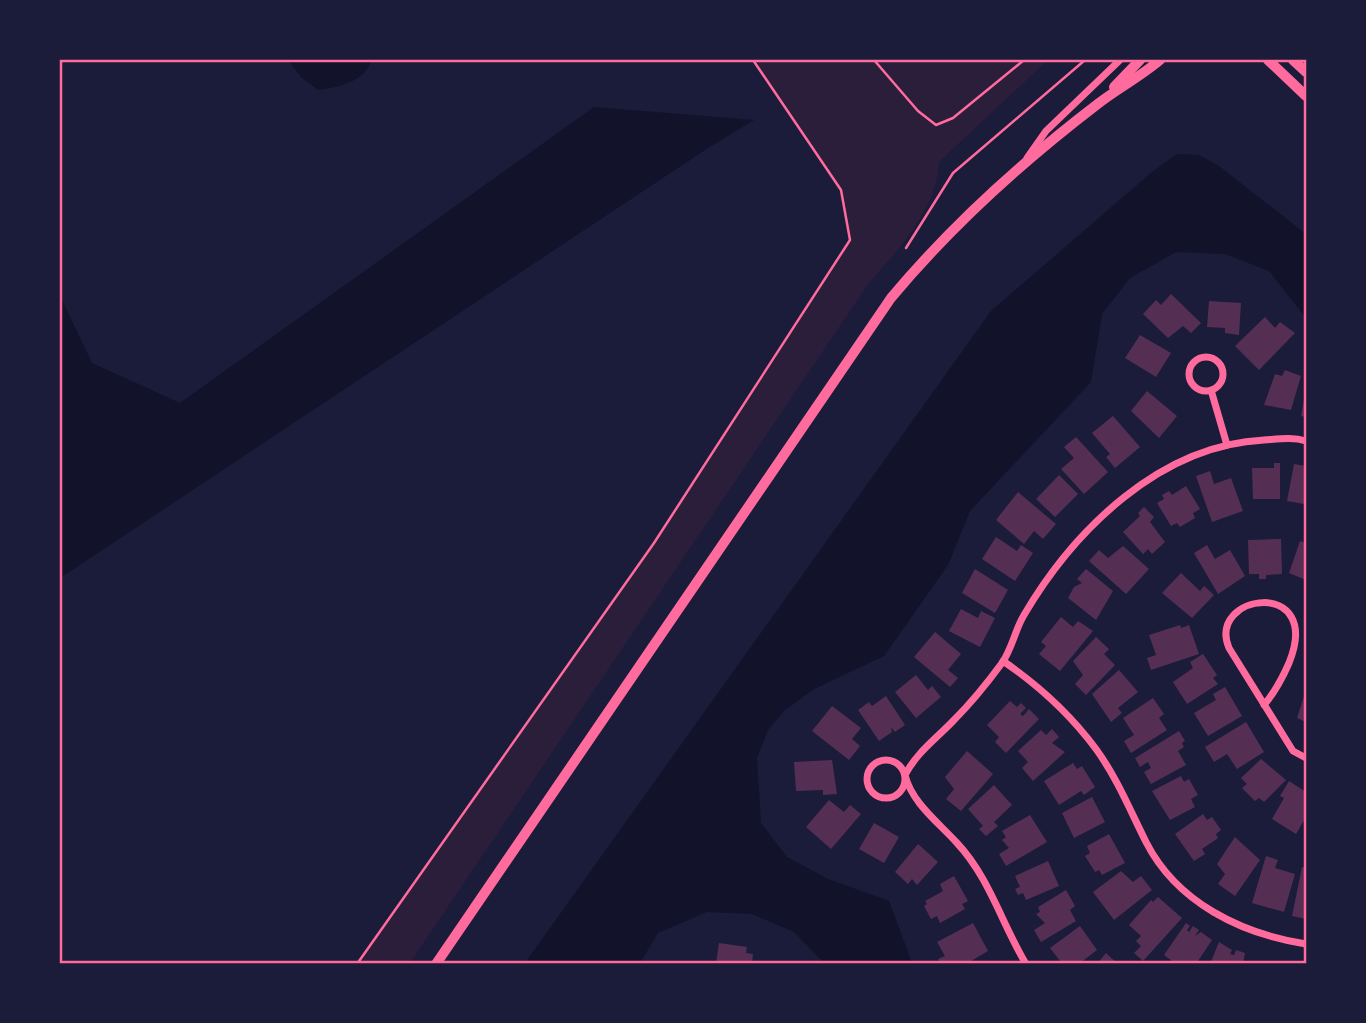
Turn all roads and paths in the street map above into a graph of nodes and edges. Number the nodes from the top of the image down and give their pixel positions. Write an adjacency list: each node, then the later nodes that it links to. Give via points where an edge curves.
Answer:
1 (753, 60): 23 (path, via 841,190 850,240 654,543)
2 (874, 60): 3 (path, via 936,125 953,118)
3 (1024, 60)
4 (1084, 60): 14 (path, via 953,173)
5 (1120, 60): 13 (street, via 1046,131)
6 (1140, 60): 12 (street)
7 (1160, 60): 12 (street)
8 (1268, 60): 11 (street)
9 (1293, 60): 10 (street)
10 (1307, 72)
11 (1307, 96)
12 (1099, 103): 13 (street)
13 (1020, 167): 24 (street, via 947,236 891,298)
14 (906, 248)
15 (1211, 390): 15 (street, via 1221,383 1223,370 1215,359 1202,357 1192,365 1190,378 1198,388); 17 (street)
16 (1307, 441): 17 (street, via 1253,440)
17 (1227, 446): 18 (street, via 1161,470 1106,512 1065,557 1024,616)
18 (1003, 661): 21 (street, via 957,717 921,751); 22 (street, via 1065,712 1096,749 1129,802 1147,845 1204,908 1247,930)
19 (1264, 705): 19 (street, via 1229,648 1225,632 1229,621 1246,606 1270,602 1285,610 1297,632 1280,683); 20 (street, via 1293,751)
20 (1307, 758)
21 (905, 775): 21 (street, via 893,760 880,760 869,768 867,781 877,796 889,798 903,788); 25 (street, via 916,798 976,866)
22 (1307, 944)
23 (356, 964)
24 (436, 964)
25 (1026, 964)

